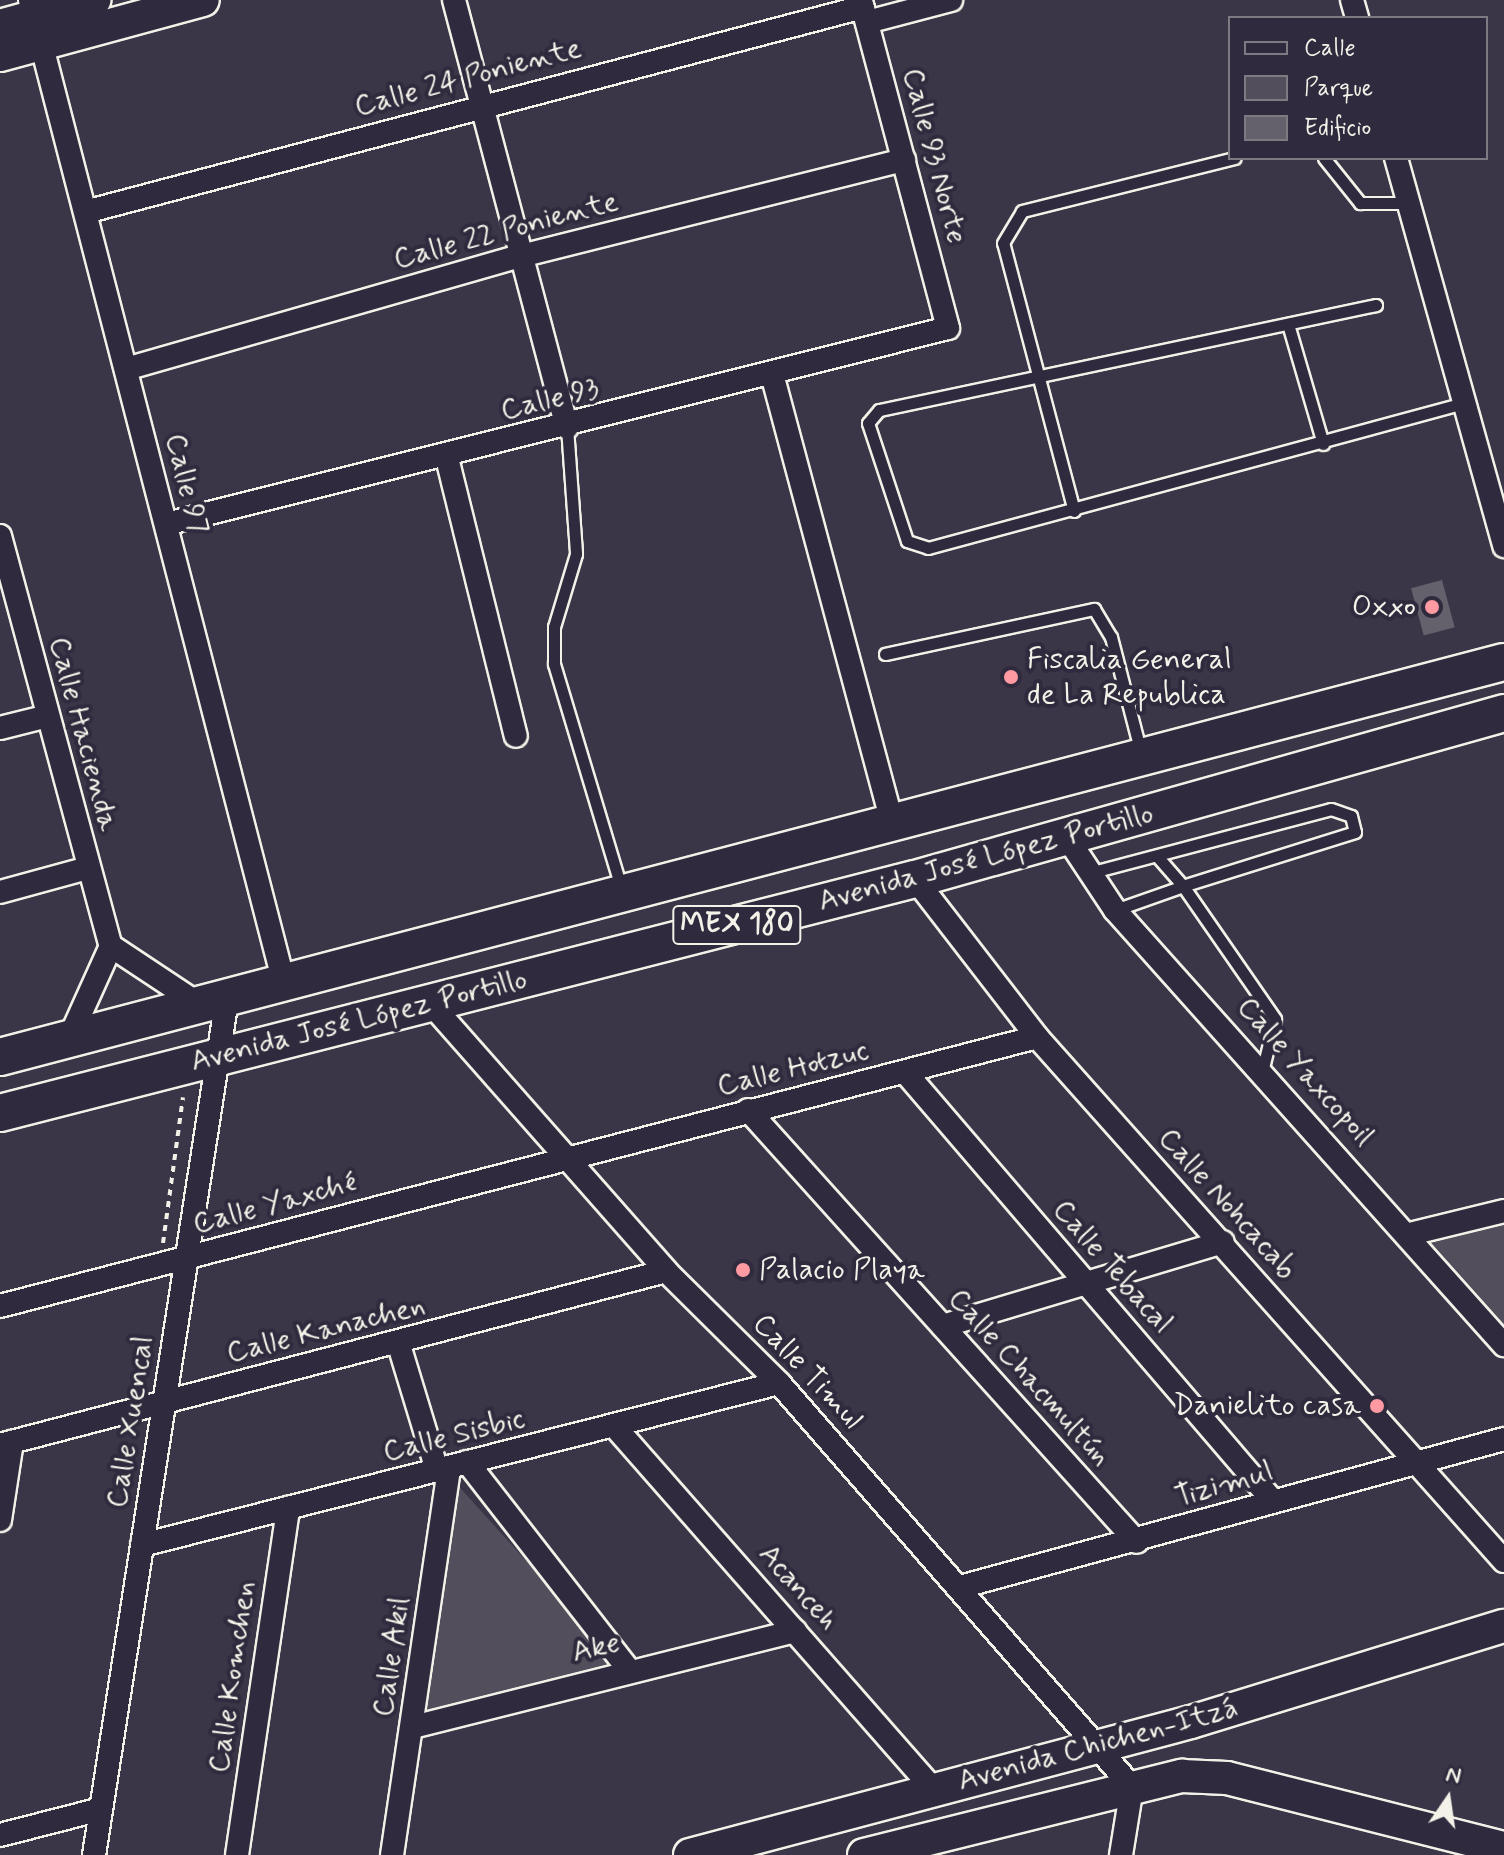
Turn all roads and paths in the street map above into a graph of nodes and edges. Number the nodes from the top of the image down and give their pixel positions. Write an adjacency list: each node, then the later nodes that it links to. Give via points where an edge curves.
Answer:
1 (94, 0): 6 (main road)
2 (203, 0): 6 (main road)
3 (454, 0): 9 (street)
4 (951, 0): 5 (street, Calle 24 Poniente)
5 (864, 9): 9 (street, Calle 24 Poniente); 10 (street, Calle 93 Norte)
6 (36, 20): 7 (main road); 8 (main road); 15 (street, Calle 97)
7 (0, 26)
8 (0, 55)
9 (482, 105): 15 (street, Calle 24 Poniente); 16 (street)
10 (904, 160): 16 (street, Calle 22 Poniente); 19 (street, Calle 93 Norte)
11 (1228, 160): 21 (lane, via 1022,211 1003,243)
12 (1326, 160): 14 (lane, via 1360,203)
13 (1397, 160): 14 (street)
14 (1408, 203): 23 (street)
15 (89, 211): 20 (street, Calle 97)
16 (521, 256): 20 (street, Calle 22 Poniente); 24 (street)
17 (1376, 305): 18 (lane)
18 (1288, 324): 21 (lane); 25 (lane)
19 (948, 328): 22 (street, Calle 93)
20 (126, 369): 28 (street, Calle 97)
21 (1036, 373): 27 (lane); 27 (lane, via 879,410 868,423 907,541 928,548)
22 (772, 374): 24 (street, Calle 93); 38 (street)
23 (1464, 403): 25 (lane); 30 (street)
24 (567, 427): 26 (street, Calle 93); 46 (lane, via 576,554 554,627 554,664)
25 (1323, 444): 27 (lane)
26 (447, 458): 28 (street, Calle 93); 36 (street)
27 (1074, 511)
28 (166, 524): 49 (street, Calle 97)
29 (1, 544): 34 (street, Calle Hacienda)
30 (1504, 546)
31 (885, 654): 37 (lane, via 1094,609 1111,637)
32 (1504, 662): 37 (main road, Avenida José López Portillo / MEX 180)
33 (1504, 713): 39 (main road, Avenida José López Portillo / MEX 180)
34 (48, 716): 35 (street); 41 (street, Calle Hacienda)
35 (0, 728)
36 (516, 736)
37 (1143, 761): 38 (main road, Avenida José López Portillo / MEX 180)
38 (894, 828): 46 (main road, Avenida José López Portillo / MEX 180)
39 (1066, 836): 42 (street, Calle Yaxcopoil); 43 (main road, Avenida José López Portillo / MEX 180)
40 (1158, 857): 42 (lane); 44 (lane); 44 (lane, via 1331,809 1351,816 1355,832)
41 (88, 868): 45 (street); 48 (street, Calle Hacienda)
42 (1087, 873): 47 (street, Calle Yaxcopoil)
43 (915, 879): 51 (main road, Avenida José López Portillo / MEX 180); 52 (street, Calle Nohcacab)
44 (1183, 886): 47 (lane); 56 (lane, via 1275,1019)
45 (0, 892)
46 (622, 892): 49 (main road, Avenida José López Portillo / MEX 180)
47 (1115, 910): 56 (street, Calle Yaxcopoil)
48 (111, 946): 50 (street); 53 (street)
49 (284, 983): 50 (main road, Avenida José López Portillo / MEX 180)
50 (213, 1002): 53 (main road, Avenida José López Portillo / MEX 180); 54 (street, Calle Xuencal)
51 (431, 1004): 54 (main road, Avenida José López Portillo / MEX 180); 61 (street, Calle Timul)
52 (1037, 1037): 57 (street, Calle Hotzuc); 64 (street, Calle Nohcacab)
53 (69, 1039): 55 (main road, Avenida José López Portillo / MEX 180)
54 (218, 1055): 60 (main road, Avenida José López Portillo / MEX 180); 66 (street, Calle Xuencal)
55 (0, 1057)
56 (1263, 1068): 63 (street, Calle Yaxcopoil)
57 (905, 1072): 59 (street, Calle Hotzuc); 68 (street, Calle Tebacal)
58 (170, 1096): 65 (path, via 186,1097 162,1245)
59 (748, 1110): 61 (street, Calle Hotzuc); 70 (street, Calle Chacmultún)
60 (0, 1113)
61 (564, 1158): 66 (street, Calle Yaxché); 67 (street, Calle Timul)
62 (1504, 1211): 63 (street)
63 (1410, 1234): 72 (street, Calle Yaxcopoil)
64 (1223, 1242): 68 (street); 79 (street, Calle Nohcacab)
65 (147, 1249)
66 (186, 1258): 69 (street, Calle Yaxché); 74 (street, Calle Xuencal)
67 (666, 1271): 71 (street, Calle Kanachen); 73 (street, Calle Timul)
68 (1090, 1286): 70 (street); 80 (street, Calle Tebacal)
69 (0, 1306)
70 (943, 1326): 83 (street, Calle Chacmultún)
71 (399, 1345): 74 (street, Calle Kanachen); 78 (street)
72 (1504, 1345)
73 (779, 1383): 75 (street, Calle Sisbic); 86 (street, Calle Timul)
74 (164, 1400): 77 (street, Calle Kanachen); 84 (street, Calle Xuencal)
75 (616, 1428): 78 (street, Calle Sisbic); 88 (street, Acanceh)
76 (1504, 1439): 79 (street, Tizimul)
77 (6, 1443): 82 (street)
78 (451, 1466): 81 (street, Calle Sisbic); 89 (street); 90 (street, Calle Akil)
79 (1419, 1466): 80 (street, Tizimul); 85 (street, Calle Nohcacab)
80 (1273, 1501): 83 (street, Tizimul)
81 (288, 1508): 84 (street, Calle Sisbic); 100 (street, Calle Komchen)
82 (0, 1520)
83 (1137, 1542): 86 (street, Tizimul)
84 (142, 1545): 96 (street, Calle Xuencal)
85 (1504, 1561)
86 (960, 1587): 92 (street, Calle Timul)
87 (1504, 1626): 91 (main road, Avenida Chichen-Itzá)
88 (795, 1631): 89 (street, Ake); 95 (street, Acanceh)
89 (629, 1670): 90 (street, Ake)
90 (413, 1727): 101 (street, Calle Akil)
91 (1149, 1734): 92 (main road, Avenida Chichen-Itzá); 93 (main road, via 1156,1756)
92 (1092, 1749): 94 (street, Calle Timul); 95 (main road, Avenida Chichen-Itzá)
93 (1177, 1777): 94 (main road, Avenida Chichen-Itzá); 98 (main road, Avenida Chichen-Itzá, via 1227,1778)
94 (1132, 1787): 103 (main road, Avenida Chichen-Itzá); 104 (street)
95 (933, 1789): 102 (main road, Avenida Chichen-Itzá)
96 (101, 1809): 97 (street); 99 (street, Calle Xuencal)
97 (0, 1835)
98 (1504, 1848)
99 (94, 1855)
100 (237, 1855)
101 (392, 1855)
102 (690, 1855)
103 (864, 1855)
104 (1121, 1855)

